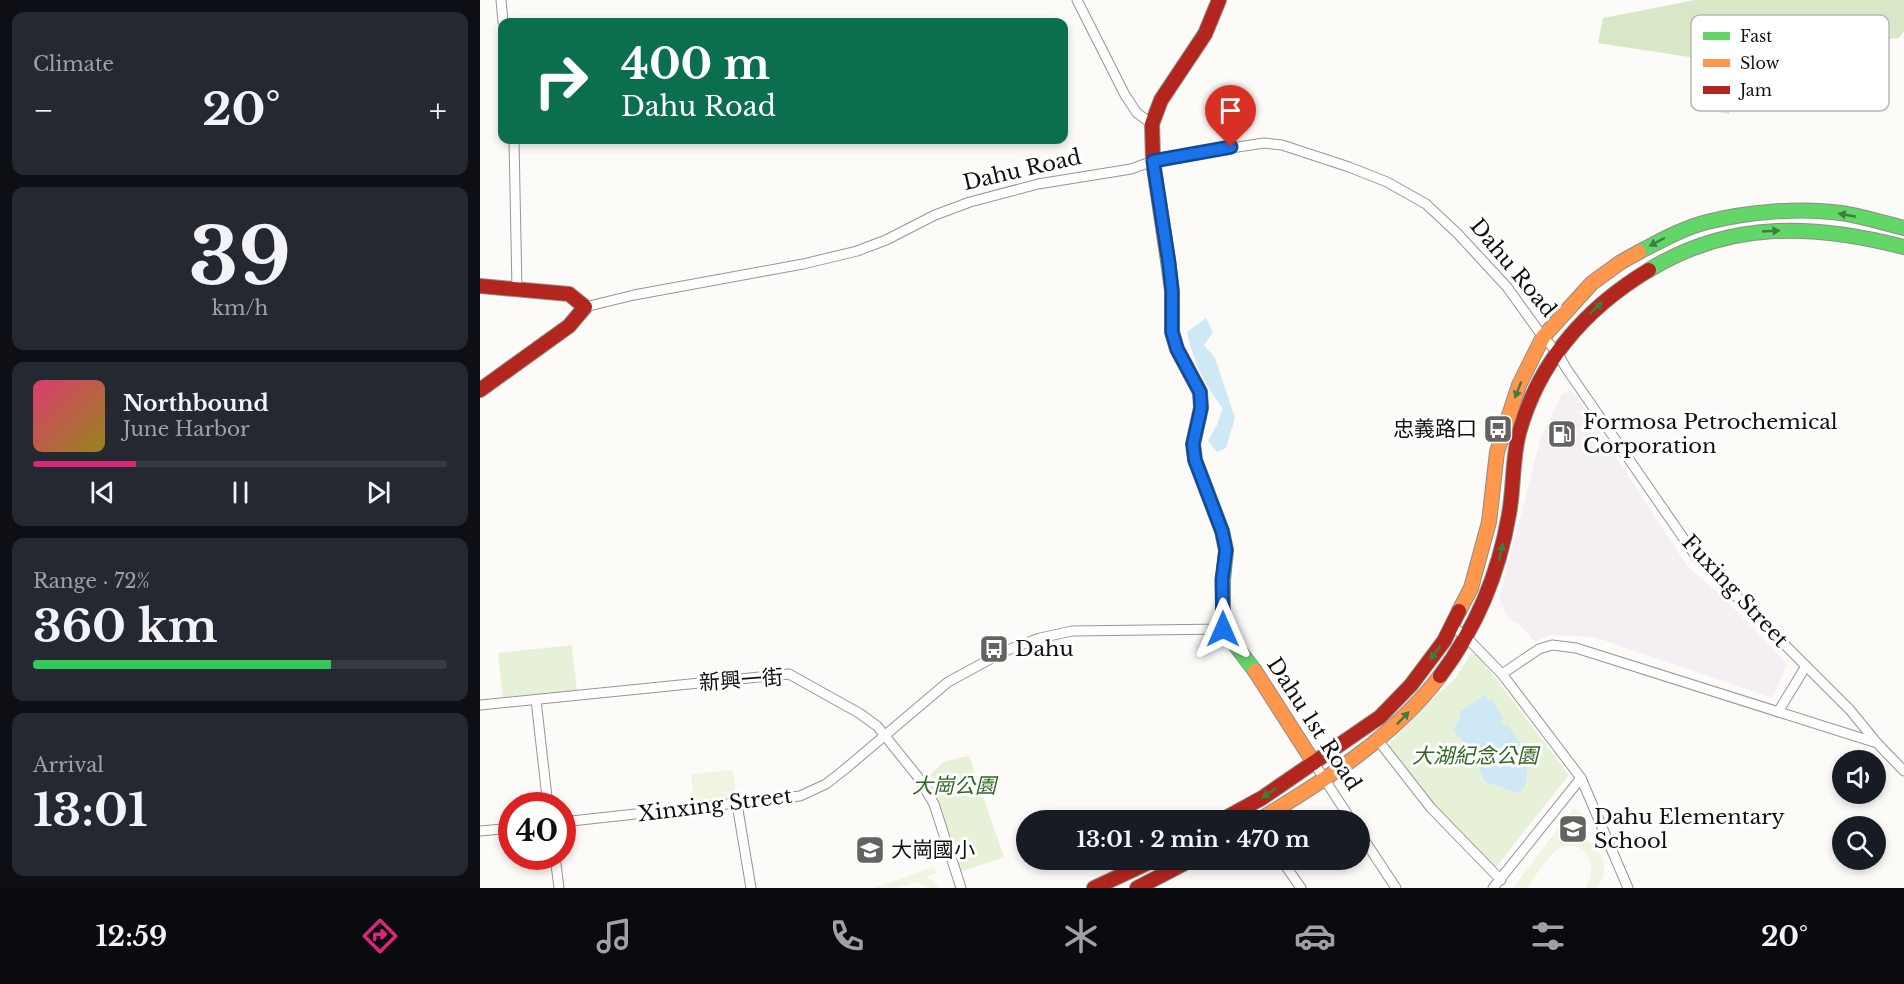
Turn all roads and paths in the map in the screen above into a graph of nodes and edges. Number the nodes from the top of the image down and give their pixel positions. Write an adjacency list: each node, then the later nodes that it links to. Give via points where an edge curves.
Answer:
1 (501, 0): 4 (street)
2 (1077, 0): 5 (street, via 1125,95 1137,113)
3 (1219, 0): 5 (street, via 1205,34 1161,100)
4 (503, 18)
5 (1152, 124): 7 (street)
6 (514, 144): 11 (street)
7 (1153, 161): 12 (street, Dahu Road, via 1131,169 999,194 935,215 857,251); 13 (street, Dahu Road, via 1273,144 1323,157 1387,182 1426,204 1458,234 1507,287); 17 (street, via 1169,263 1172,332 1200,392 1201,408 1193,444 1195,460 1226,550)
8 (1904, 228): 13 (street, one-way to 13, via 1841,213 1808,211 1748,214 1705,222 1620,262 1592,283)
9 (1904, 247): 14 (street, one-way to 9, via 1612,293 1678,253 1711,243 1764,231 1793,230 1839,234)
10 (480, 286): 11 (street)
11 (517, 290): 12 (street, via 569,294)
12 (585, 307): 15 (street, via 569,326)
13 (1543, 337): 14 (street, Fuxing Street); 16 (street, one-way to 16, via 1504,426 1486,533 1471,588)
14 (1557, 352): 18 (street, one-way to 14, via 1500,561 1516,446 1532,396); 19 (street, Fuxing Street, via 1695,555)
15 (480, 390)
16 (1452, 626): 18 (street); 27 (street, one-way to 27, via 1411,685 1380,717)
17 (1223, 629): 24 (street, via 1072,631 1040,638 1005,651 948,682); 27 (street, Dahu 1st Road, via 1246,657)
18 (1466, 637): 20 (street); 25 (street, one-way to 18, via 1400,722 1440,677)
19 (1806, 666): 23 (street); 26 (street, Fuxing Street)
20 (1502, 674): 23 (street, via 1539,649 1552,645 1576,648); 29 (street)
21 (536, 700): 22 (street, 新興一街); 24 (street, 新興一街, via 789,674 859,713); 31 (street)
22 (480, 705)
23 (1778, 712): 26 (street)
24 (885, 736): 32 (street, Xinxing Street, via 826,784 800,796); 47 (street, 新興一街, via 934,804)
25 (1377, 740): 30 (street); 44 (street, via 1431,808)
26 (1877, 743): 28 (street, Fuxing Street)
27 (1314, 763): 30 (street, Dahu 1st Road); 33 (street, one-way to 33)
28 (1904, 771)
29 (1581, 778): 44 (street); 53 (street)
30 (1324, 780): 34 (street); 35 (street, Dahu 1st Road)
31 (546, 792)
32 (737, 804): 36 (street, Xinxing Street); 46 (street)
33 (1240, 810)
34 (1275, 810)
35 (1344, 810)
36 (576, 821)
37 (498, 829): 38 (street)
38 (480, 831)
39 (1370, 849): 51 (street)
40 (557, 870): 45 (street)
41 (1133, 870): 48 (street)
42 (1172, 870): 49 (street)
43 (1288, 870): 50 (street)
44 (1501, 880): 52 (street)
45 (559, 888)
46 (751, 888)
47 (961, 888)
48 (1094, 888)
49 (1137, 888)
50 (1301, 888)
51 (1396, 888)
52 (1493, 888)
53 (1628, 888)

